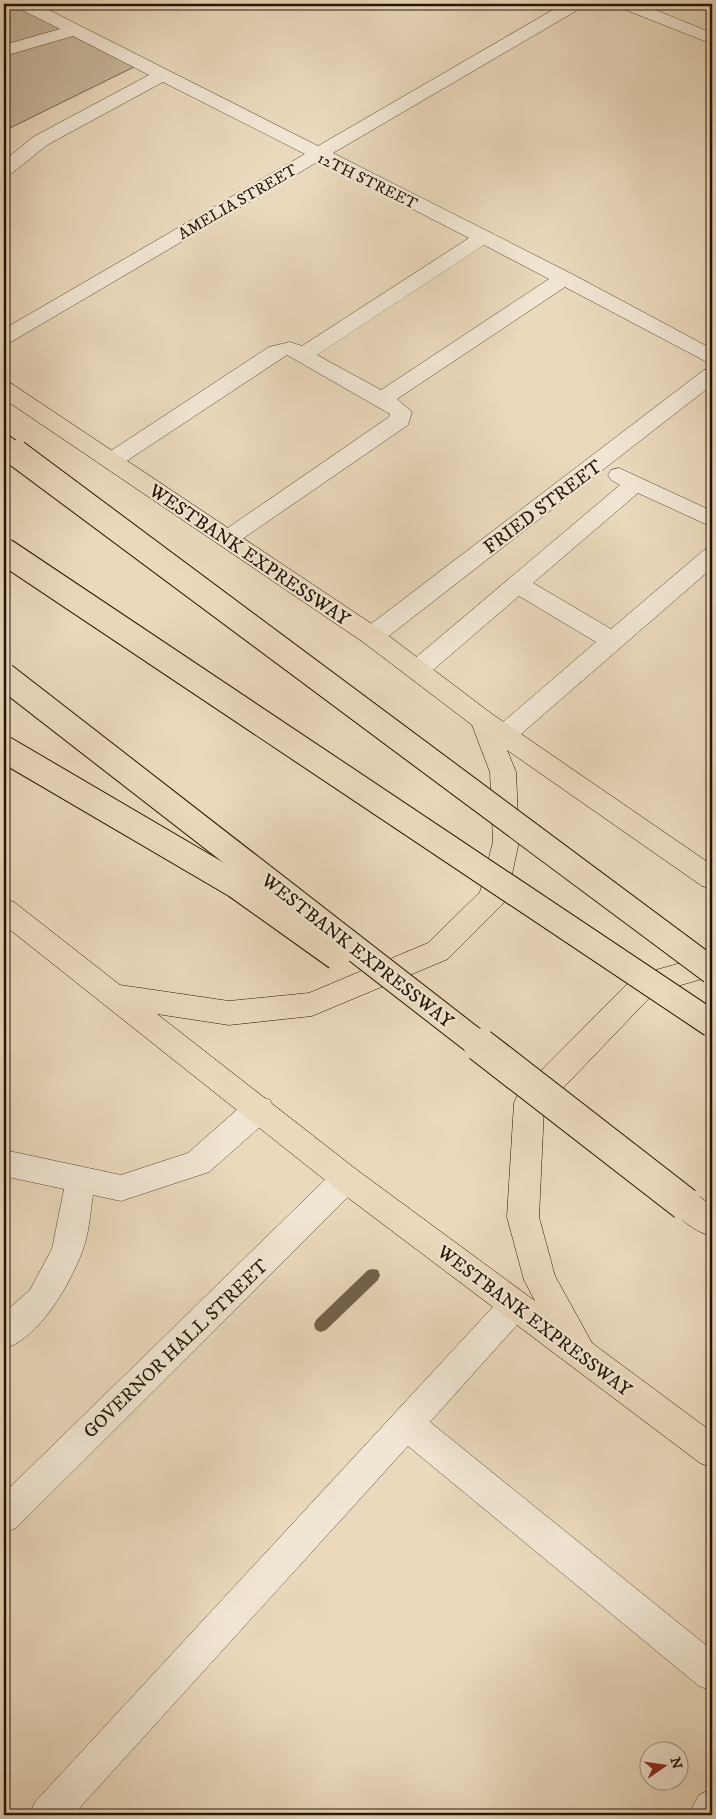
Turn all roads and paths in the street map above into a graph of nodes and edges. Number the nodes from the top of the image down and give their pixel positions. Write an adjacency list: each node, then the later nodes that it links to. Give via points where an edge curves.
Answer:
1 (24, 4): 4 (street, 12TH STREET)
2 (575, 4): 8 (street, AMELIA STREET)
3 (627, 4): 5 (street)
4 (75, 30): 6 (street); 7 (street, 12TH STREET)
5 (712, 39)
6 (4, 51)
7 (162, 75): 8 (street, 12TH STREET); 9 (street, via 40,142)
8 (316, 154): 10 (street, 12TH STREET); 12 (street, AMELIA STREET)
9 (4, 170)
10 (483, 237): 11 (street, 12TH STREET); 13 (street)
11 (565, 278): 14 (street, 12TH STREET); 17 (street)
12 (4, 338)
13 (304, 354): 17 (street); 19 (street, via 290,348 276,351)
14 (712, 357)
15 (712, 375): 20 (street, FRIED STREET)
16 (4, 389): 19 (main road, WESTBANK EXPRESSWAY)
17 (382, 399): 23 (street, via 400,412 400,420)
18 (4, 444): 36 (main road, bridge)
19 (111, 461): 23 (main road, WESTBANK EXPRESSWAY)
20 (597, 464): 21 (street); 27 (street, FRIED STREET)
21 (636, 483): 22 (street); 26 (street)
22 (712, 520)
23 (227, 538): 27 (main road, WESTBANK EXPRESSWAY)
24 (4, 551): 38 (main road, bridge)
25 (712, 555): 28 (street)
26 (518, 585): 28 (street); 29 (street)
27 (372, 636): 29 (main road, WESTBANK EXPRESSWAY)
28 (613, 641): 31 (street)
29 (417, 670): 31 (main road, WESTBANK EXPRESSWAY)
30 (4, 676): 43 (main road, WESTBANK EXPRESSWAY, bridge)
31 (493, 728): 33 (main road, WESTBANK EXPRESSWAY); 37 (main road, via 503,772 506,842 493,897 438,951 312,1004 229,1013)
32 (4, 749): 43 (main road, bridge, via 236,885)
33 (712, 879)
34 (4, 910): 37 (main road, WESTBANK EXPRESSWAY)
35 (712, 965): 47 (main road, via 645,984 529,1103 524,1217 540,1280)
36 (712, 971)
37 (113, 996): 39 (main road, WESTBANK EXPRESSWAY)
38 (712, 1024)
39 (258, 1109): 41 (street, via 198,1162 121,1188); 42 (main road, WESTBANK EXPRESSWAY)
40 (4, 1163): 41 (street)
41 (81, 1179): 46 (street, via 67,1251 41,1300)
42 (346, 1179): 45 (main road, WESTBANK EXPRESSWAY); 50 (street, GOVERNOR HALL STREET)
43 (685, 1204): 44 (main road, WESTBANK EXPRESSWAY)
44 (712, 1223)
45 (515, 1305): 47 (main road, WESTBANK EXPRESSWAY); 48 (street)
46 (4, 1334)
47 (581, 1352): 49 (main road, WESTBANK EXPRESSWAY)
48 (407, 1424): 51 (street); 53 (street)
49 (712, 1452)
50 (4, 1516)
51 (712, 1673)
52 (712, 1808): 54 (street)
53 (48, 1815)
54 (708, 1815)

